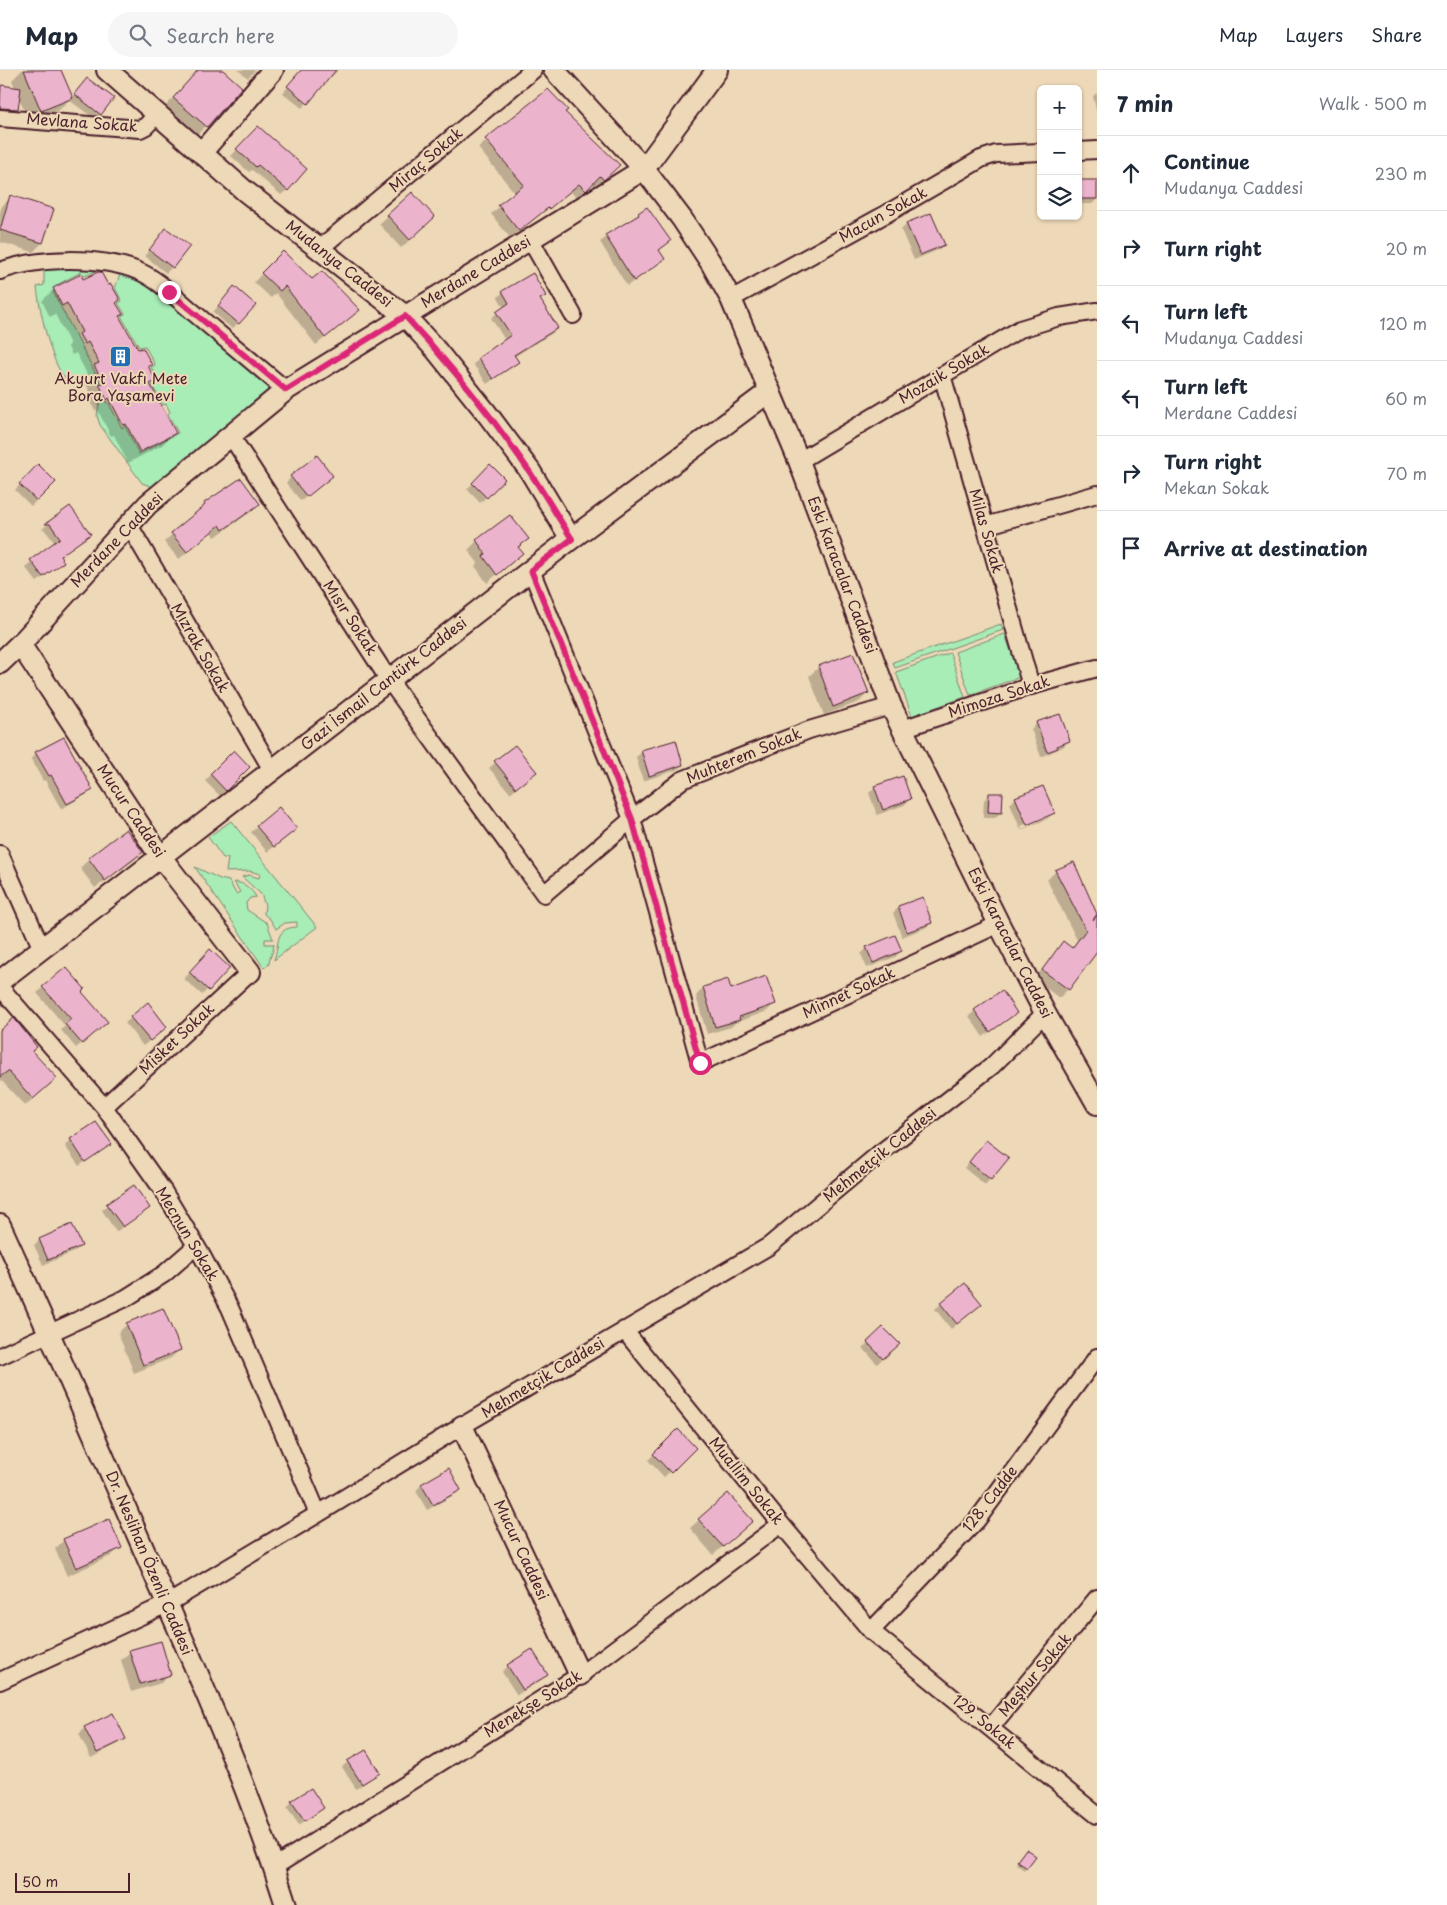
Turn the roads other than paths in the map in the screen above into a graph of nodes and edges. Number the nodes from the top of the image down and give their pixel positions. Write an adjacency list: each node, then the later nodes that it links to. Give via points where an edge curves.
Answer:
1 (108, 70): 6 (street, Mudanya Caddesi)
2 (273, 70): 11 (street)
3 (533, 70): 14 (street, Miraç Sokak)
4 (554, 70): 12 (street, Eski Karacalar Caddesi)
5 (717, 70): 12 (street, Merdane Caddesi)
6 (158, 114): 7 (street, Mevlana Sokak, via 140,129); 11 (street, Mudanya Caddesi)
7 (0, 118)
8 (1097, 150): 9 (street)
9 (1082, 151)
10 (1037, 152): 16 (street, Macun Sokak, via 996,154 981,159)
11 (201, 153): 14 (street, Mudanya Caddesi)
12 (644, 169): 13 (street, Merdane Caddesi); 16 (street, Eski Karacalar Caddesi, via 682,219)
13 (530, 239): 18 (street); 19 (street, Merdane Caddesi)
14 (319, 249): 19 (street, Mudanya Caddesi)
15 (0, 271): 21 (street, via 80,259 121,265 140,272 169,292)
16 (731, 299): 22 (street, Eski Karacalar Caddesi)
17 (1097, 311): 20 (street, Mozaik Sokak, via 1059,317 1020,329)
18 (573, 314)
19 (405, 316): 21 (street, Merdane Caddesi); 28 (street, Mudanya Caddesi, via 485,410 530,471)
20 (942, 375): 24 (street, Mozaik Sokak); 27 (street, Milas Sokak)
21 (286, 390): 23 (street, Merdane Caddesi)
22 (770, 390): 24 (street, Eski Karacalar Caddesi); 28 (street, Gazi İsmail Cantürk Caddesi)
23 (230, 436): 26 (street, Merdane Caddesi, via 148,504); 33 (street, Mısır Sokak)
24 (799, 461): 35 (street, Eski Karacalar Caddesi)
25 (1097, 494): 27 (street)
26 (129, 525): 30 (street, Merdane Caddesi); 37 (street, Mızrak Sokak)
27 (984, 526): 34 (street, Milas Sokak)
28 (572, 539): 29 (street, Gazi İsmail Cantürk Caddesi)
29 (531, 570): 33 (street, Gazi İsmail Cantürk Caddesi); 38 (street)
30 (20, 644): 31 (street, Merdane Caddesi); 40 (street, Mucur Caddesi)
31 (0, 663)
32 (1097, 668): 34 (street, Mimoza Sokak)
33 (389, 680): 37 (street, Gazi İsmail Cantürk Caddesi); 41 (street, Mısır Sokak)
34 (1031, 686): 36 (street, Mimoza Sokak)
35 (891, 706): 36 (street, Eski Karacalar Caddesi); 38 (street, Muhterem Sokak, via 809,730 682,780)
36 (902, 729): 42 (street, Eski Karacalar Caddesi)
37 (272, 770): 40 (street, Gazi İsmail Cantürk Caddesi)
38 (632, 819): 41 (street, Muhterem Sokak); 42 (street, Minnet Sokak, via 700,1063)
39 (0, 854): 43 (street)
40 (160, 856): 43 (street, Gazi İsmail Cantürk Caddesi); 44 (street, Mucur Caddesi)
41 (544, 894)
42 (999, 924): 47 (street, Eski Karacalar Caddesi)
43 (42, 949): 45 (street, Gazi İsmail Cantürk Caddesi)
44 (250, 972): 49 (street, Misket Sokak)
45 (0, 981)
46 (0, 987): 49 (street, Mecnun Sokak)
47 (1045, 1013): 48 (street, Eski Karacalar Caddesi); 52 (street, Mehmetçik Caddesi, via 992,1066 769,1246)
48 (1097, 1104)
49 (104, 1107): 51 (street, Mecnun Sokak, via 164,1192)
50 (0, 1225): 53 (street, Dr. Neslihan Özenli Caddesi)
51 (196, 1246): 53 (street, via 147,1286); 57 (street, Mecnun Sokak, via 234,1317)
52 (624, 1330): 56 (street, Mehmetçik Caddesi); 58 (street, Muallim Sokak)
53 (50, 1333): 54 (street); 60 (street, Dr. Neslihan Özenli Caddesi)
54 (0, 1356)
55 (1097, 1357): 61 (street, 128. Cadde, via 977,1520)
56 (462, 1426): 57 (street, Mehmetçik Caddesi); 62 (street, Mucur Caddesi)
57 (318, 1514): 60 (street, Mehmetçik Caddesi)
58 (781, 1524): 61 (street, Muallim Sokak); 62 (street, Menekşe Sokak)
59 (1097, 1598): 64 (street, Meşhur Sokak)
60 (168, 1604): 63 (street, Mehmetçik Caddesi); 66 (street, Dr. Neslihan Özenli Caddesi, via 232,1755)
61 (871, 1631): 64 (street, 129. Sokak)
62 (580, 1675): 66 (street, Menekşe Sokak)
63 (0, 1681)
64 (991, 1727): 65 (street, 129. Sokak)
65 (1097, 1815)
66 (274, 1867): 67 (street, Dr. Neslihan Özenli Caddesi)
67 (286, 1905)

